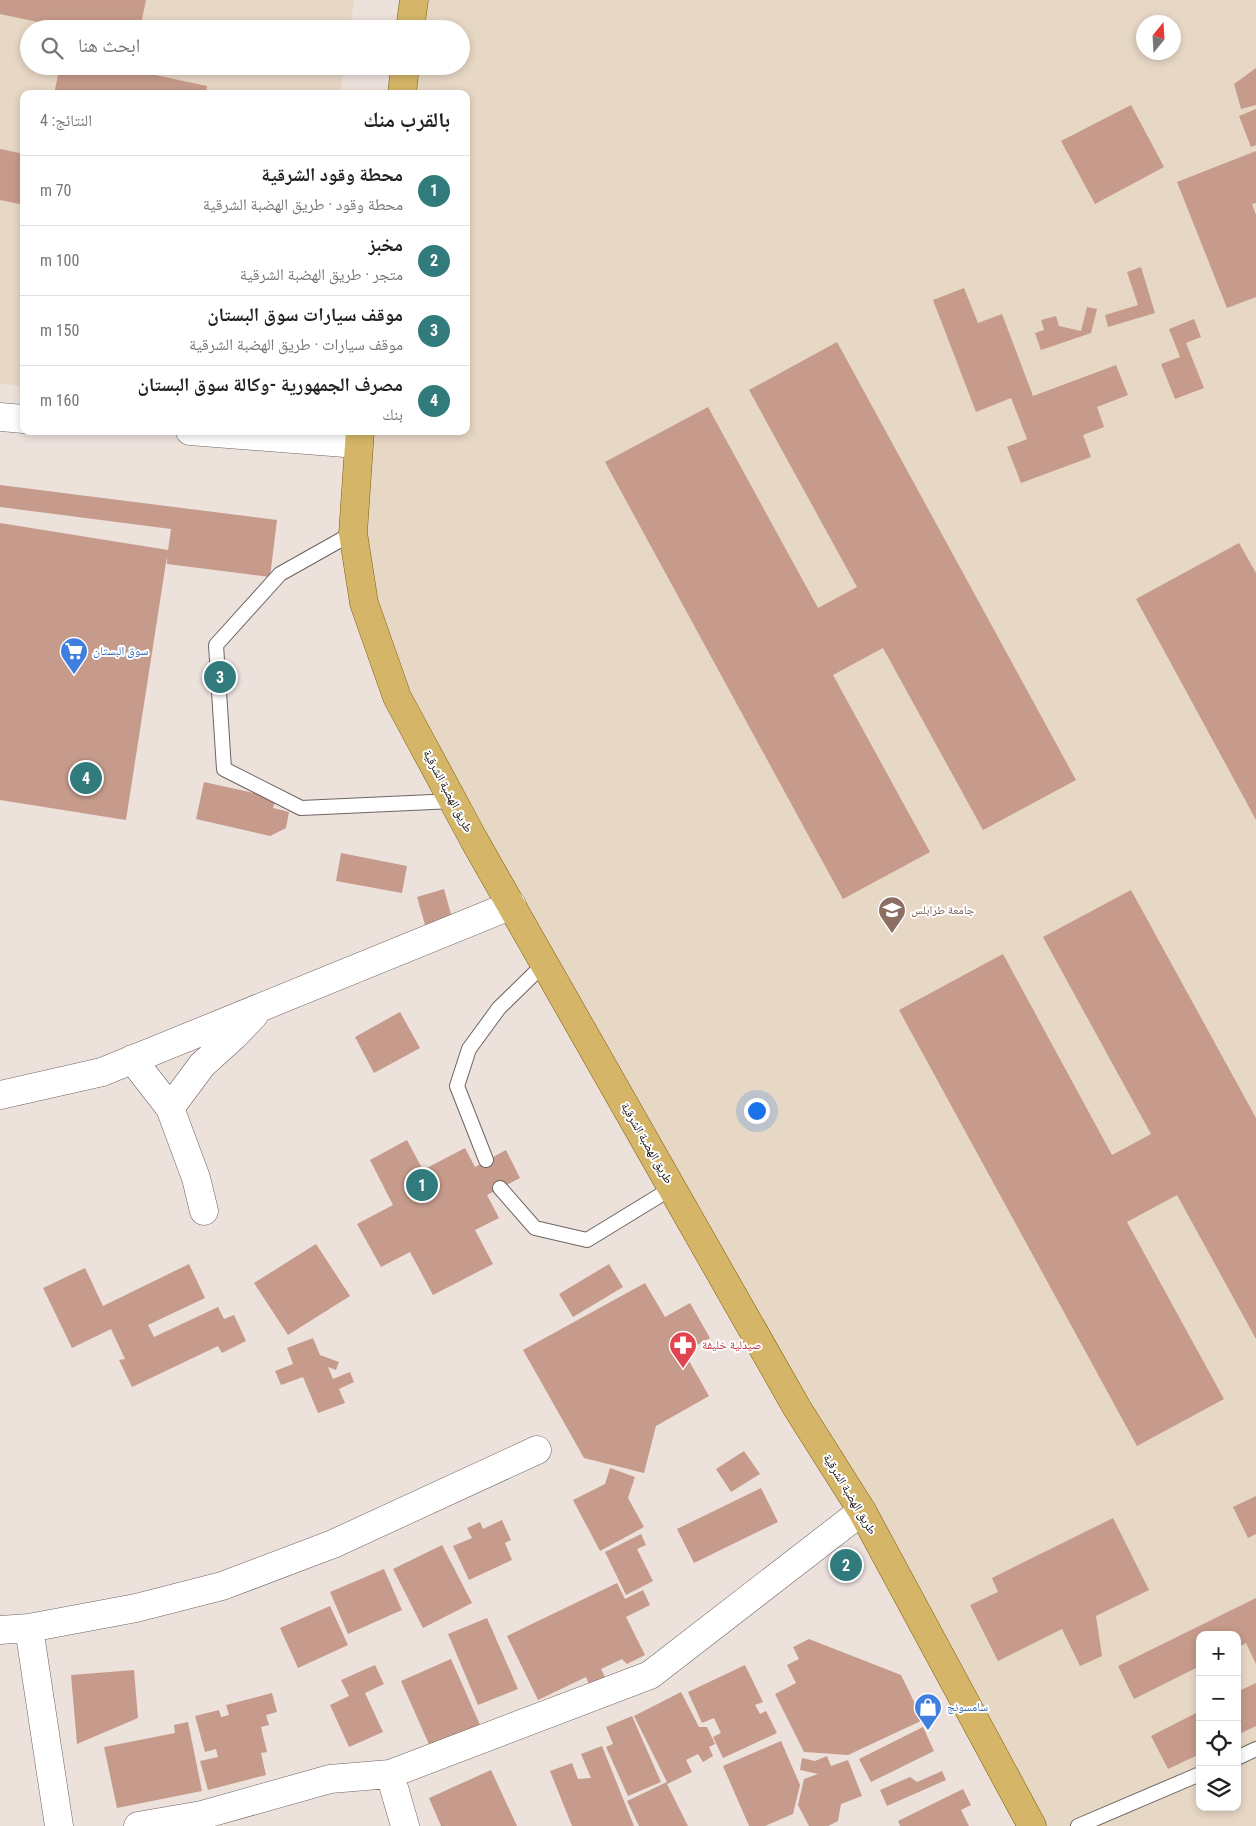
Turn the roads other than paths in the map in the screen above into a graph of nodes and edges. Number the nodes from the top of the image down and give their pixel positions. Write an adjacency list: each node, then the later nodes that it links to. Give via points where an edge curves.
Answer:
1 (414, 0): 2 (main road)
2 (411, 20)
3 (404, 75): 4 (main road)
4 (402, 90)
5 (0, 417): 6 (street)
6 (20, 419)
7 (287, 435): 8 (street)
8 (359, 438): 9 (main road, طريق الهضبة الشرقية)
9 (353, 532): 10 (main road, طريق الهضبة الشرقية, via 364,604 397,697); 10 (lane, via 280,574 216,645 224,769 301,808)
10 (454, 802): 11 (main road, طريق الهضبة الشرقية)
11 (512, 905): 12 (main road, طريق الهضبة الشرقية); 13 (street)
12 (544, 963): 17 (lane, via 499,1008 469,1049 457,1086); 19 (main road, طريق الهضبة الشرقية)
13 (262, 1006): 14 (street); 16 (street, via 202,1064)
14 (132, 1059): 15 (street, via 102,1072); 16 (street)
15 (0, 1095)
16 (170, 1108): 20 (street, via 196,1178)
17 (486, 1160)
18 (500, 1188): 19 (lane, via 535,1228 587,1240)
19 (672, 1188): 22 (main road, طريق الهضبة الشرقية, via 797,1408)
20 (204, 1211)
21 (537, 1450): 23 (street, via 334,1544 222,1586 136,1608)
22 (862, 1511): 27 (street, via 650,1675); 32 (main road, طريق الهضبة الشرقية)
23 (29, 1628): 24 (street); 29 (street)
24 (0, 1630)
25 (1256, 1750): 26 (lane)
26 (1241, 1756)
27 (390, 1774): 30 (street, via 330,1779 202,1815); 31 (street)
28 (1196, 1776): 33 (lane)
29 (59, 1826)
30 (138, 1826)
31 (405, 1826)
32 (1032, 1826)
33 (1078, 1826)

